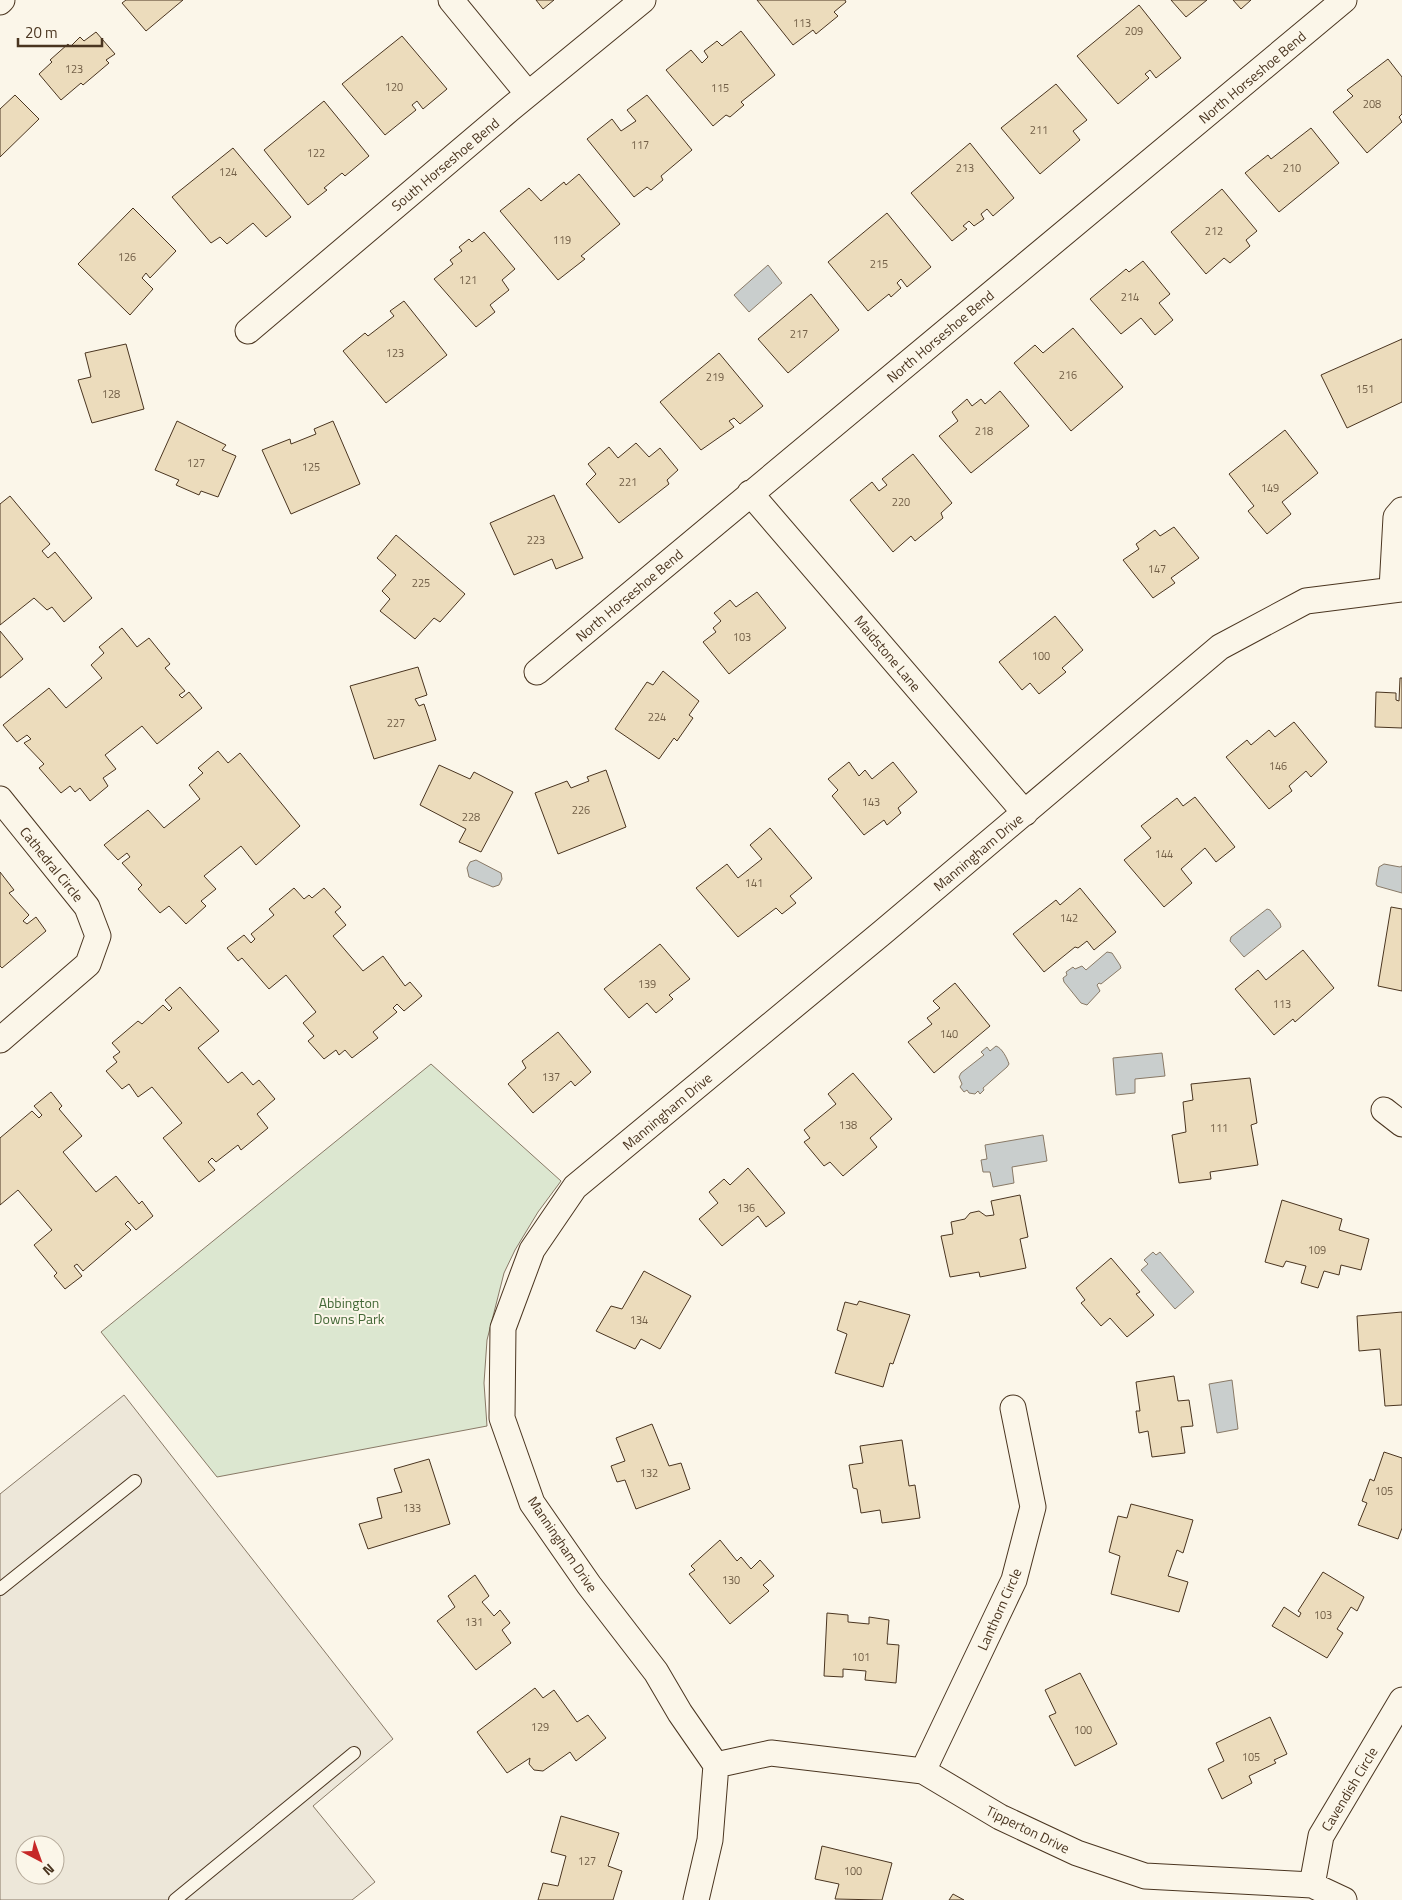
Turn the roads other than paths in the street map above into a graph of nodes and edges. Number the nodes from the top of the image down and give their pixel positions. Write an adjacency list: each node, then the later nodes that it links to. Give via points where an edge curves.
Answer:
1 (450, 0): 4 (street)
2 (643, 0): 4 (street, South Horseshoe Bend)
3 (1344, 0): 6 (street, North Horseshoe Bend)
4 (528, 94): 5 (street, South Horseshoe Bend)
5 (248, 331)
6 (750, 493): 9 (street, North Horseshoe Bend); 11 (street, Maidstone Lane)
7 (1402, 510): 8 (street, via 1396,517)
8 (1397, 589): 11 (street, Manningham Drive, via 1306,601 1220,647)
9 (537, 672)
10 (0, 799): 12 (street, Cathedral Circle, via 87,907 98,936 88,964)
11 (1025, 813): 18 (street, Manningham Drive, via 575,1187 532,1250 503,1328 502,1418 532,1503 589,1585 656,1672)
12 (0, 1040)
13 (1013, 1408): 19 (street, Lanthorn Circle, via 1033,1507 1014,1580)
14 (135, 1481): 15 (lane)
15 (0, 1589)
16 (1402, 1700): 20 (street, Cavendish Circle, via 1321,1836)
17 (354, 1752): 21 (lane)
18 (716, 1764): 19 (street, Tipperton Drive, via 772,1754); 22 (street, via 710,1840)
19 (923, 1770): 20 (street, Tipperton Drive, via 1000,1817 1077,1853 1145,1876)
20 (1312, 1885): 23 (street, Tipperton Drive)
21 (175, 1900)
22 (696, 1900)
23 (1344, 1900)

